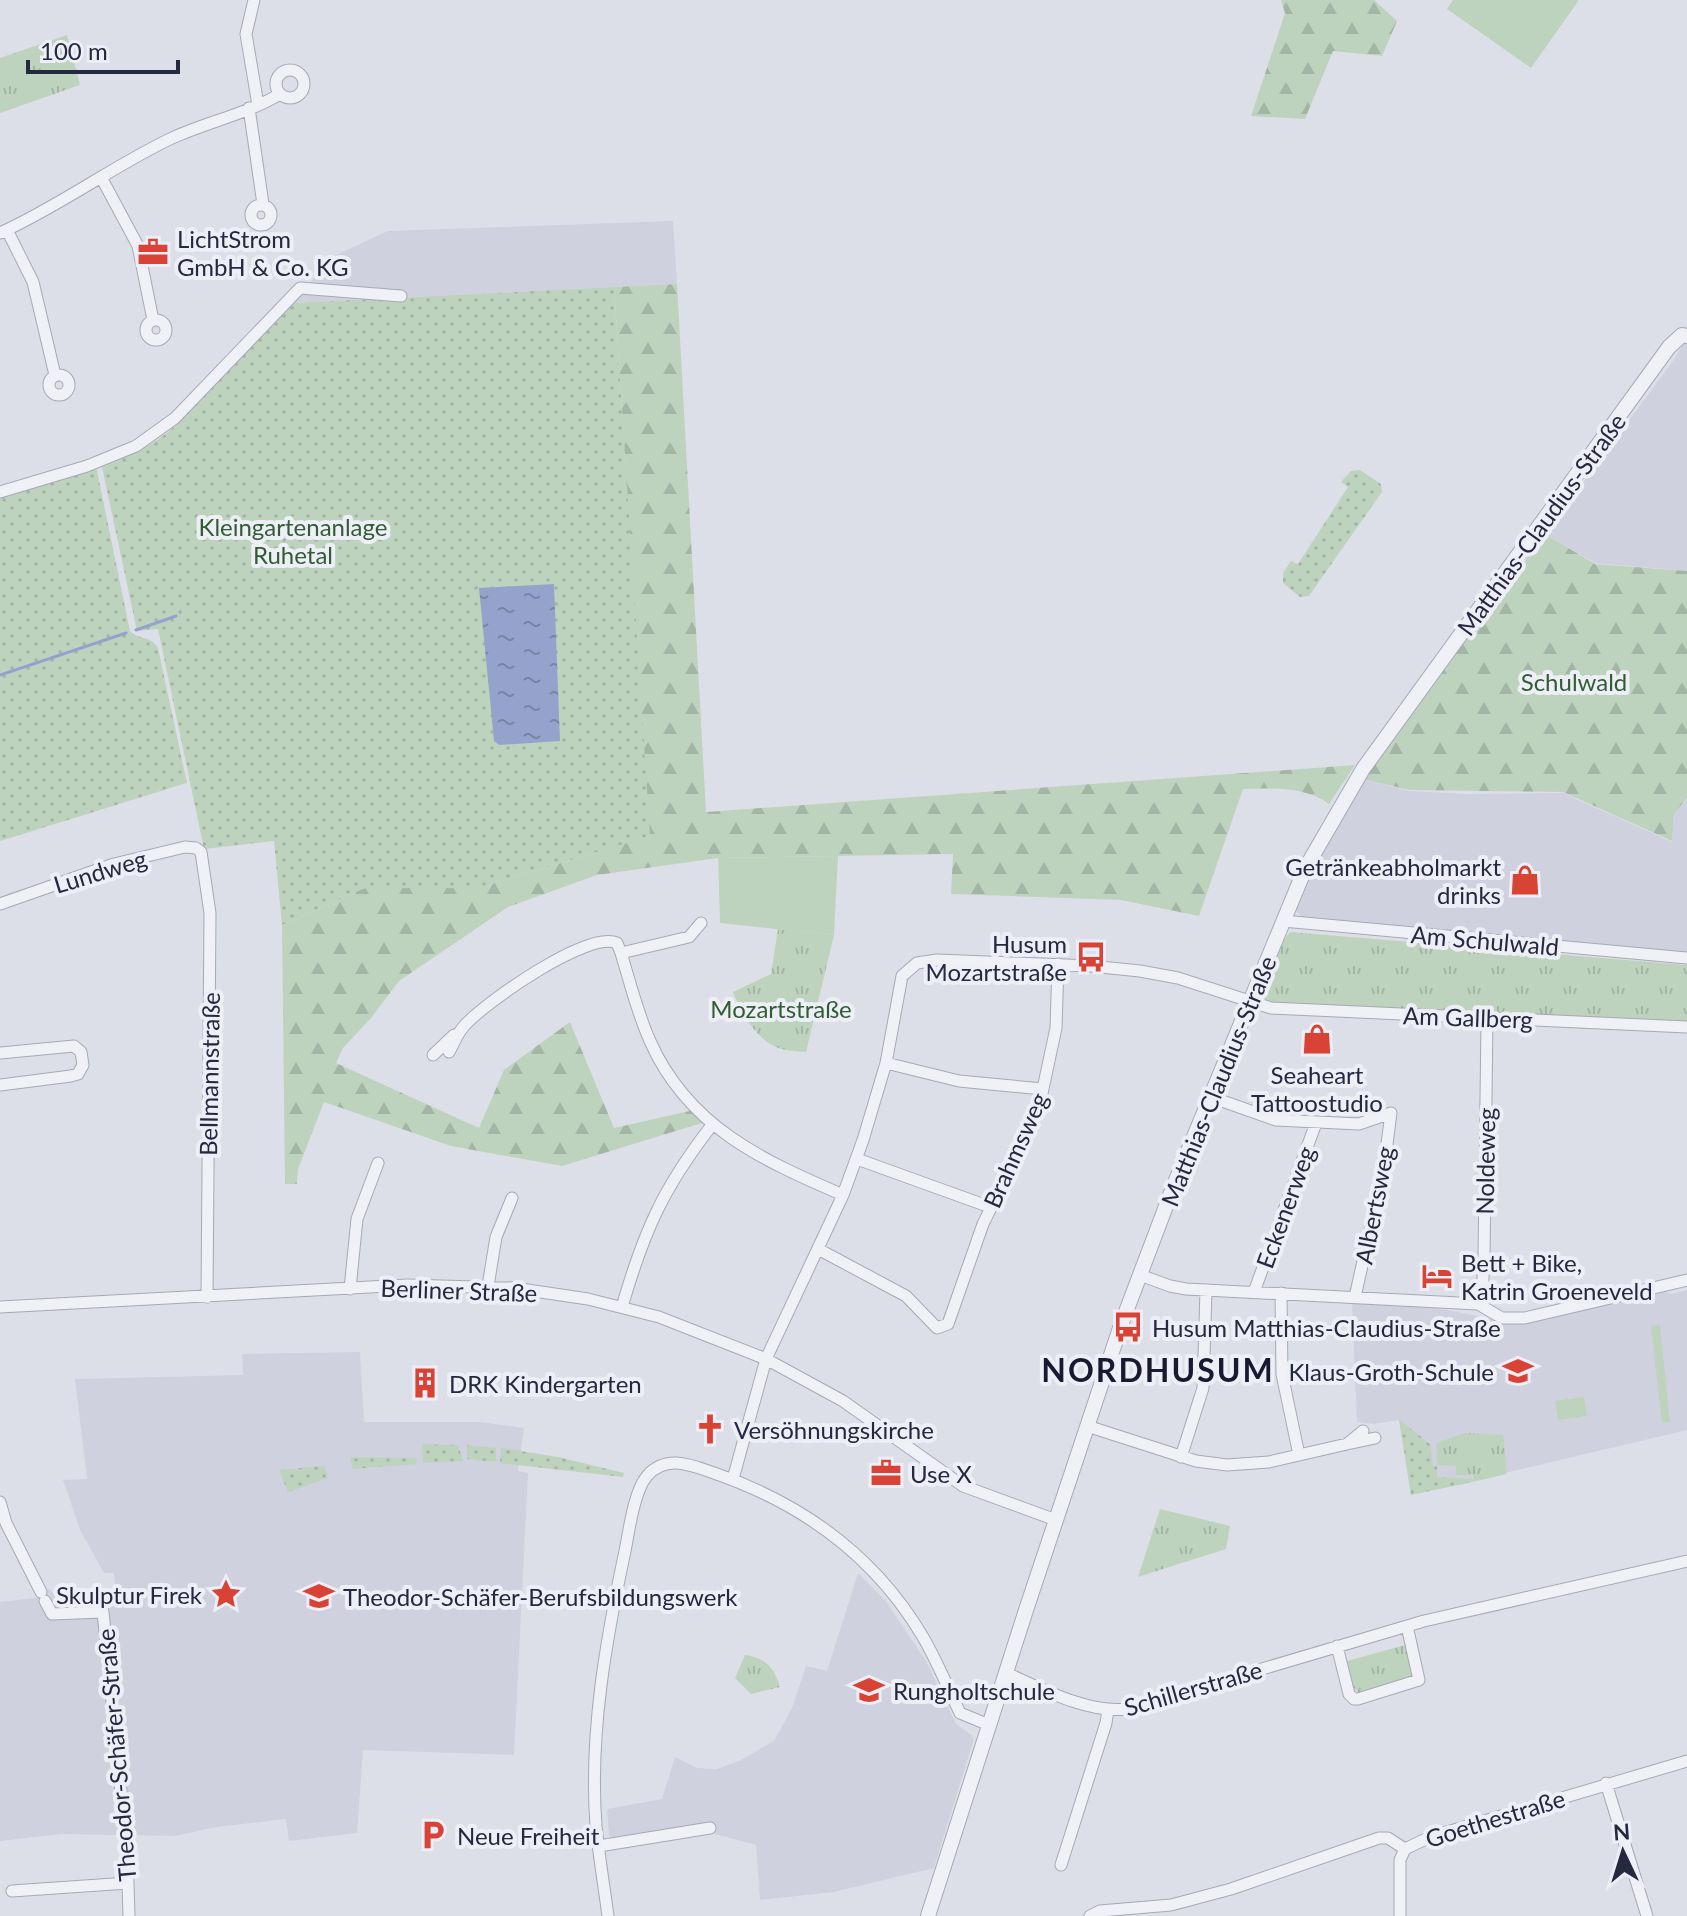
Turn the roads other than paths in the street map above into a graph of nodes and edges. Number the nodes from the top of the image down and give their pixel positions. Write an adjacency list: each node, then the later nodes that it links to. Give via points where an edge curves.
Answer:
1 (254, 0): 3 (street, via 246,34)
2 (280, 94): 3 (street)
3 (253, 106): 4 (street, via 172,138); 5 (street)
4 (101, 177): 6 (street); 8 (street, via 138,246)
5 (263, 204)
6 (4, 231): 10 (street, via 33,282)
7 (401, 296): 11 (street, via 300,288 175,418 136,446)
8 (153, 320)
9 (1684, 335): 14 (street, Matthias-Claudius-Straße, via 1669,347 1363,769 1321,837)
10 (55, 375)
11 (0, 492)
12 (201, 852): 13 (street, Lundweg, via 185,847 114,864); 45 (street, Bellmannstraße, via 210,939)
13 (0, 904)
14 (1283, 921): 17 (street, Am Schulwald); 19 (street, Matthias-Claudius-Straße)
15 (701, 923): 16 (street, via 689,937)
16 (621, 953): 21 (street, via 617,943 605,940 562,957 511,987); 31 (street, via 651,1043 677,1086)
17 (1687, 958)
18 (1058, 964): 19 (street, via 1161,974); 26 (street, via 937,960 911,966 899,983); 28 (street, Brahmsweg, via 1056,1028)
19 (1251, 1002): 20 (street, Am Gallberg, via 1289,1009); 29 (street, Matthias-Claudius-Straße)
20 (1487, 1018): 22 (street, Am Gallberg); 47 (street, Noldeweg, via 1484,1258)
21 (463, 1027): 23 (street); 25 (street)
22 (1687, 1027)
23 (449, 1052)
24 (0, 1053): 27 (street, via 74,1046 83,1065 71,1076)
25 (433, 1055)
26 (886, 1063): 28 (street, via 959,1081); 32 (street)
27 (0, 1085)
28 (1043, 1089): 36 (street, Brahmsweg)
29 (1211, 1097): 30 (street, via 1276,1120); 38 (street, Matthias-Claudius-Straße)
30 (1316, 1123): 43 (street, Eckenerweg); 46 (street, Albertsweg, via 1359,1124 1391,1113)
31 (712, 1125): 34 (street, via 765,1160); 49 (street, via 654,1214)
32 (857, 1159): 34 (street); 36 (street)
33 (378, 1163): 41 (street, via 357,1219)
34 (843, 1195): 37 (street)
35 (512, 1198): 40 (street, via 496,1237)
36 (990, 1207): 37 (street, Brahmsweg, via 948,1324 942,1328 906,1296)
37 (818, 1249): 50 (street)
38 (1140, 1275): 42 (street, via 1170,1286); 51 (street, Matthias-Claudius-Straße)
39 (1687, 1280): 47 (street, via 1525,1318 1502,1318)
40 (488, 1286): 41 (street, Berliner Straße); 49 (street, Berliner Straße)
41 (350, 1289): 45 (street, Berliner Straße)
42 (1206, 1290): 43 (street); 56 (street, via 1203,1388)
43 (1254, 1292): 44 (street)
44 (1281, 1293): 46 (street); 55 (street, via 1282,1374)
45 (207, 1297): 48 (street, Berliner Straße)
46 (1355, 1297): 47 (street)
47 (1478, 1304)
48 (0, 1307)
49 (622, 1307): 50 (street, Berliner Straße)
50 (766, 1359): 57 (street); 59 (street, Berliner Straße, via 843,1401 963,1486)
51 (1087, 1426): 56 (street); 59 (street, Matthias-Claudius-Straße)
52 (1363, 1431): 54 (street)
53 (1375, 1438): 54 (street)
54 (1347, 1444): 55 (street)
55 (1299, 1455): 56 (street, via 1227,1465)
56 (1181, 1457)
57 (733, 1479): 65 (street, via 805,1515 858,1556 917,1627 960,1713); 69 (street, via 673,1463 658,1467 642,1484 610,1620 602,1681 595,1745)
58 (0, 1502): 72 (street, Theodor-Schäfer-Straße, via 52,1614 103,1612)
59 (1056, 1520): 63 (street, Matthias-Claudius-Straße)
60 (1687, 1561): 61 (street, Schillerstraße)
61 (1407, 1626): 62 (street, Schillerstraße); 62 (street, via 1419,1680 1358,1699 1349,1694)
62 (1337, 1646): 64 (street, Schillerstraße, via 1127,1709)
63 (1006, 1673): 64 (street, Schillerstraße); 65 (street, Matthias-Claudius-Straße)
64 (1108, 1710): 71 (street)
65 (989, 1725): 77 (street, Matthias-Claudius-Straße)
66 (1687, 1761): 67 (street, Goethestraße)
67 (1606, 1783): 70 (street, Goethestraße); 81 (street)
68 (710, 1828): 69 (street)
69 (599, 1846): 76 (street)
70 (1405, 1849): 74 (street, Goethestraße, via 1379,1838); 80 (street, via 1400,1860)
71 (1061, 1865)
72 (128, 1883): 73 (street); 75 (street, Theodor-Schäfer-Straße)
73 (12, 1891)
74 (1171, 1905): 78 (street, Goethestraße, via 1097,1911); 79 (street)
75 (129, 1916)
76 (608, 1916)
77 (928, 1916)
78 (1090, 1916)
79 (1162, 1916)
80 (1400, 1916)
81 (1647, 1916)

